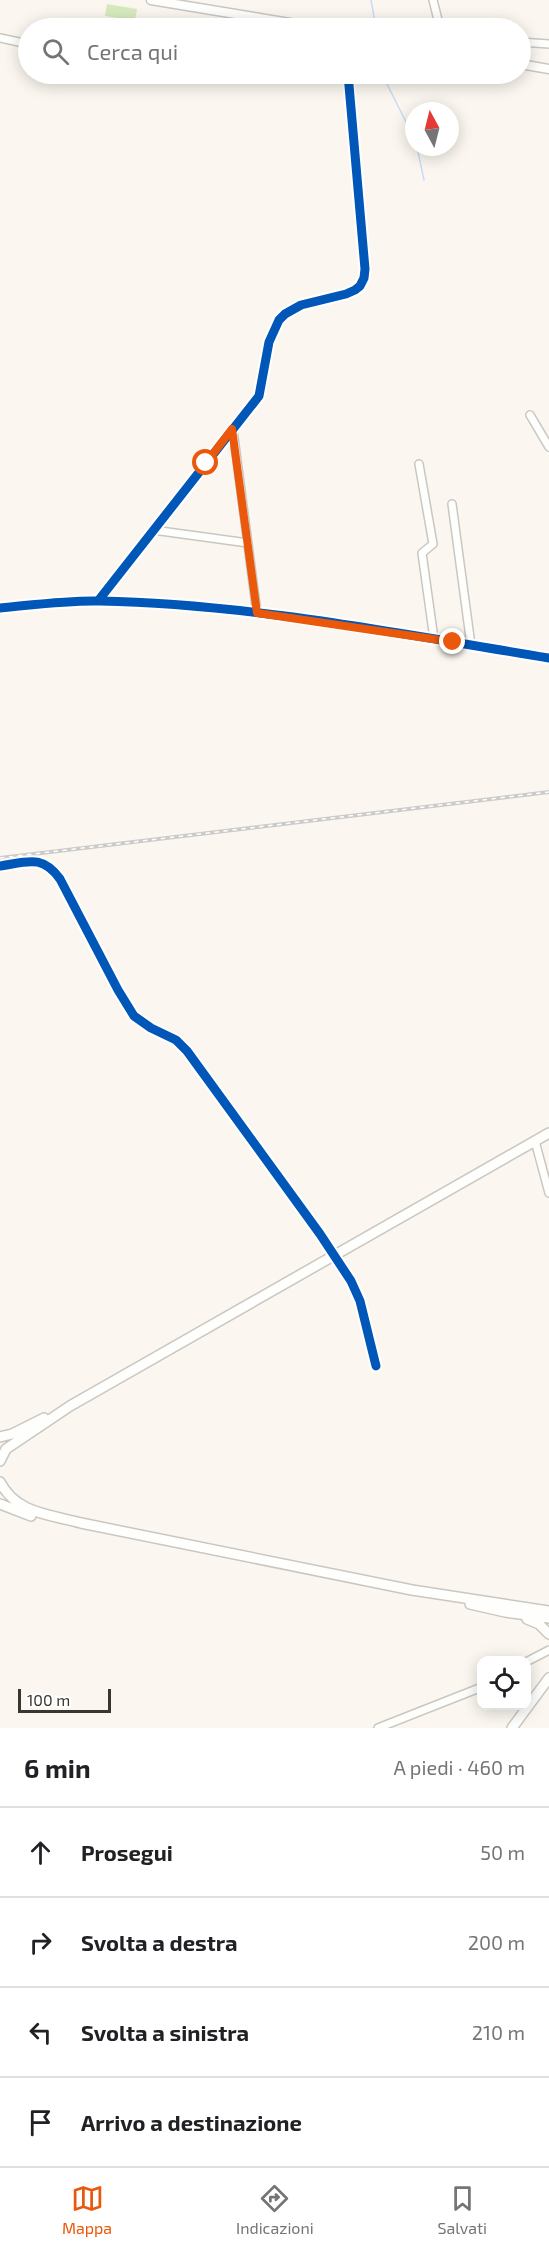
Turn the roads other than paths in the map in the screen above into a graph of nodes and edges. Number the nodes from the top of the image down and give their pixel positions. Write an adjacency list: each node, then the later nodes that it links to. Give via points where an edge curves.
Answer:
1 (151, 0): 3 (street)
2 (433, 0): 4 (street)
3 (260, 18)
4 (438, 18)
5 (0, 38): 6 (street)
6 (18, 42)
7 (531, 43): 8 (street)
8 (549, 44)
9 (531, 66): 10 (street)
10 (549, 69)
11 (349, 84): 13 (street, via 364,278 355,290 302,305 279,320 268,342 260,393)
12 (530, 415): 14 (street)
13 (232, 429): 17 (street); 18 (street)
14 (549, 447)
15 (419, 464): 22 (street, via 433,544 422,553)
16 (452, 504): 23 (street)
17 (153, 530): 18 (street); 19 (street)
18 (248, 543): 21 (street)
19 (98, 601): 20 (street); 21 (street, via 179,604)
20 (0, 608)
21 (257, 613): 22 (street)
22 (434, 639): 23 (street)
23 (471, 645): 24 (street)
24 (549, 658)
25 (0, 866): 29 (street, via 37,861 54,870 126,1005 143,1024 176,1040 187,1051)
26 (549, 1133): 27 (main road)
27 (535, 1141): 28 (street); 29 (main road)
28 (549, 1193)
29 (333, 1254): 30 (street, via 357,1293); 31 (main road)
30 (376, 1366)
31 (70, 1406): 32 (main road); 33 (main road, via 6,1449)
32 (0, 1437)
33 (0, 1461)
34 (0, 1482): 36 (main road, via 8,1496 28,1509)
35 (0, 1504): 36 (main road, via 30,1515)
36 (81, 1522): 37 (main road)
37 (412, 1590): 38 (main road); 39 (main road)
38 (549, 1610)
39 (505, 1612): 40 (main road); 41 (main road, via 532,1620)
40 (549, 1618)
41 (549, 1634)
42 (549, 1650): 43 (street)
43 (531, 1659)
44 (549, 1680): 47 (main road)
45 (477, 1689): 46 (street)
46 (378, 1728)
47 (512, 1728)

